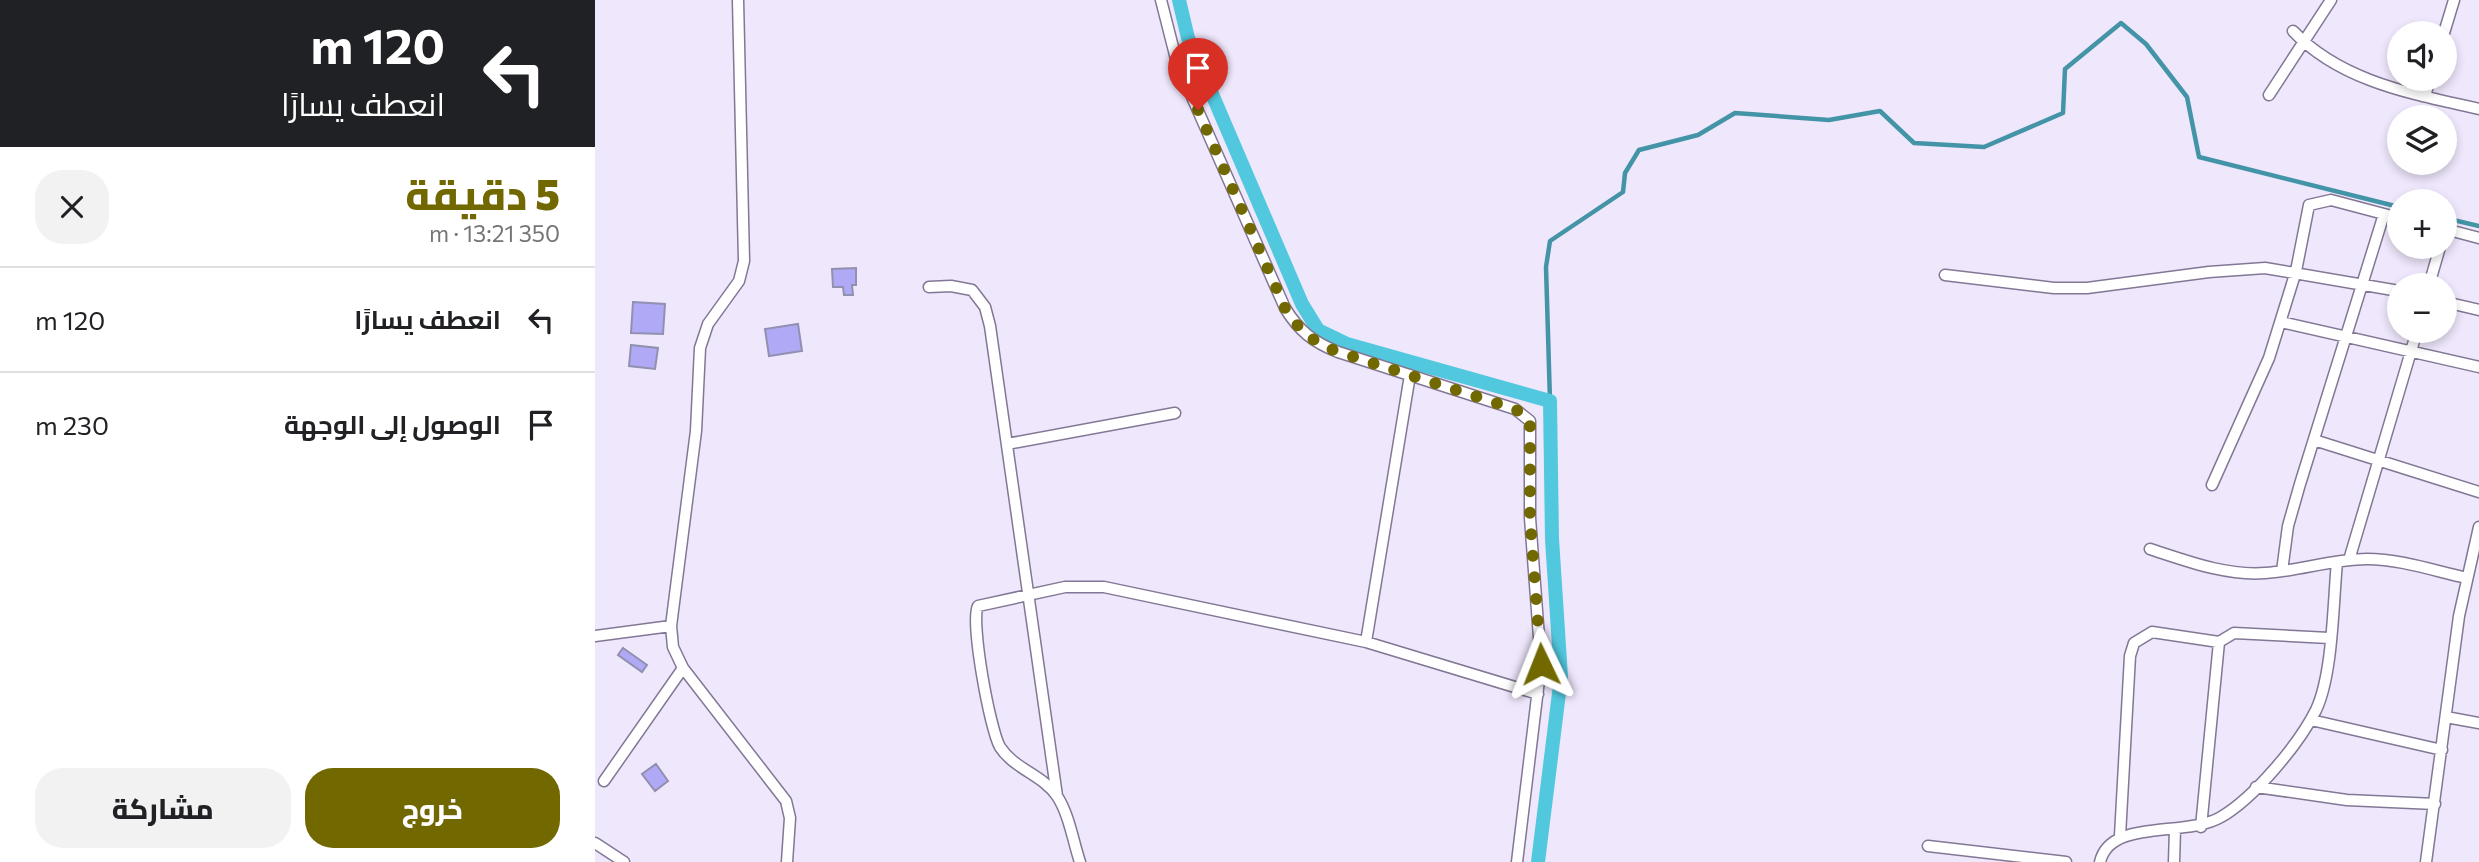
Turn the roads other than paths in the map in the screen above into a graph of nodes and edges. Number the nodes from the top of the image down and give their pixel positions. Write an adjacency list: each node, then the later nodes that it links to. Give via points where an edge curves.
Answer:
1 (739, 0): 42 (street, via 744,261 739,281 708,324 700,348 696,431)
2 (1161, 0): 28 (street, via 1188,88 1298,328 1318,344)
3 (2331, 0): 7 (street)
4 (2454, 0): 5 (street)
5 (2448, 21)
6 (2293, 31): 7 (street)
7 (2304, 44): 9 (street); 10 (street, via 2334,65)
8 (2426, 91): 10 (street)
9 (2269, 94)
10 (2425, 96): 11 (street)
11 (2479, 109)
12 (2384, 214): 13 (street); 16 (street, via 2331,200 2314,202 2307,211); 18 (street)
13 (2387, 215)
14 (2457, 232): 15 (street)
15 (2479, 238)
16 (2296, 271): 17 (street, via 2236,269 2087,288); 18 (street); 23 (street)
17 (1945, 275)
18 (2363, 283): 20 (street); 24 (street)
19 (929, 287): 31 (street, via 965,287 979,296 985,307)
20 (2387, 288)
21 (2457, 305): 22 (street)
22 (2479, 310)
23 (2281, 322): 24 (street); 33 (street, via 2261,379)
24 (2345, 338): 26 (street); 30 (street)
25 (2414, 343): 26 (street)
26 (2411, 352): 27 (street); 32 (street)
27 (2479, 367)
28 (1410, 375): 45 (street); 48 (street, via 1515,409 1530,422 1531,529 1541,632)
29 (1175, 413): 31 (street)
30 (2314, 440): 32 (street); 39 (street, via 2288,526)
31 (1007, 444): 41 (street)
32 (2378, 462): 34 (street); 38 (street)
33 (2212, 485)
34 (2479, 492)
35 (2479, 527): 37 (street)
36 (2150, 549): 39 (street, via 2239,573)
37 (2476, 554): 40 (street)
38 (2343, 561): 39 (street); 40 (street, via 2381,559); 44 (street)
39 (2282, 571)
40 (2467, 578): 49 (street)
41 (1029, 594): 45 (street, via 1065,587 1104,587); 55 (street); 55 (street, via 976,608 982,674 993,731 1001,748)
42 (671, 626): 43 (street); 47 (street, via 673,647)
43 (595, 636)
44 (2329, 638): 46 (street, via 2234,634); 50 (street, via 2325,681)
45 (1366, 642): 48 (street)
46 (2220, 642): 57 (street); 59 (street, via 2152,632 2134,643)
47 (684, 668): 53 (street); 64 (street, via 786,801 790,818)
48 (1538, 694): 67 (street)
49 (2446, 717): 51 (street); 52 (street)
50 (2311, 720): 52 (street); 54 (street)
51 (2479, 723)
52 (2442, 750): 56 (street)
53 (604, 780)
54 (2256, 788): 56 (street, via 2347,800); 57 (street, via 2230,811)
55 (1057, 796): 62 (street)
56 (2435, 804): 71 (street)
57 (2201, 827): 58 (street)
58 (2175, 829): 59 (street); 70 (street)
59 (2120, 836): 69 (street, via 2106,845)
60 (595, 843): 63 (street)
61 (1928, 846): 68 (street)
62 (1076, 849): 65 (street); 66 (street)
63 (624, 862)
64 (787, 862)
65 (1073, 862)
66 (1080, 862)
67 (1517, 862)
68 (2066, 862)
69 (2100, 862)
70 (2174, 862)
71 (2426, 862)

